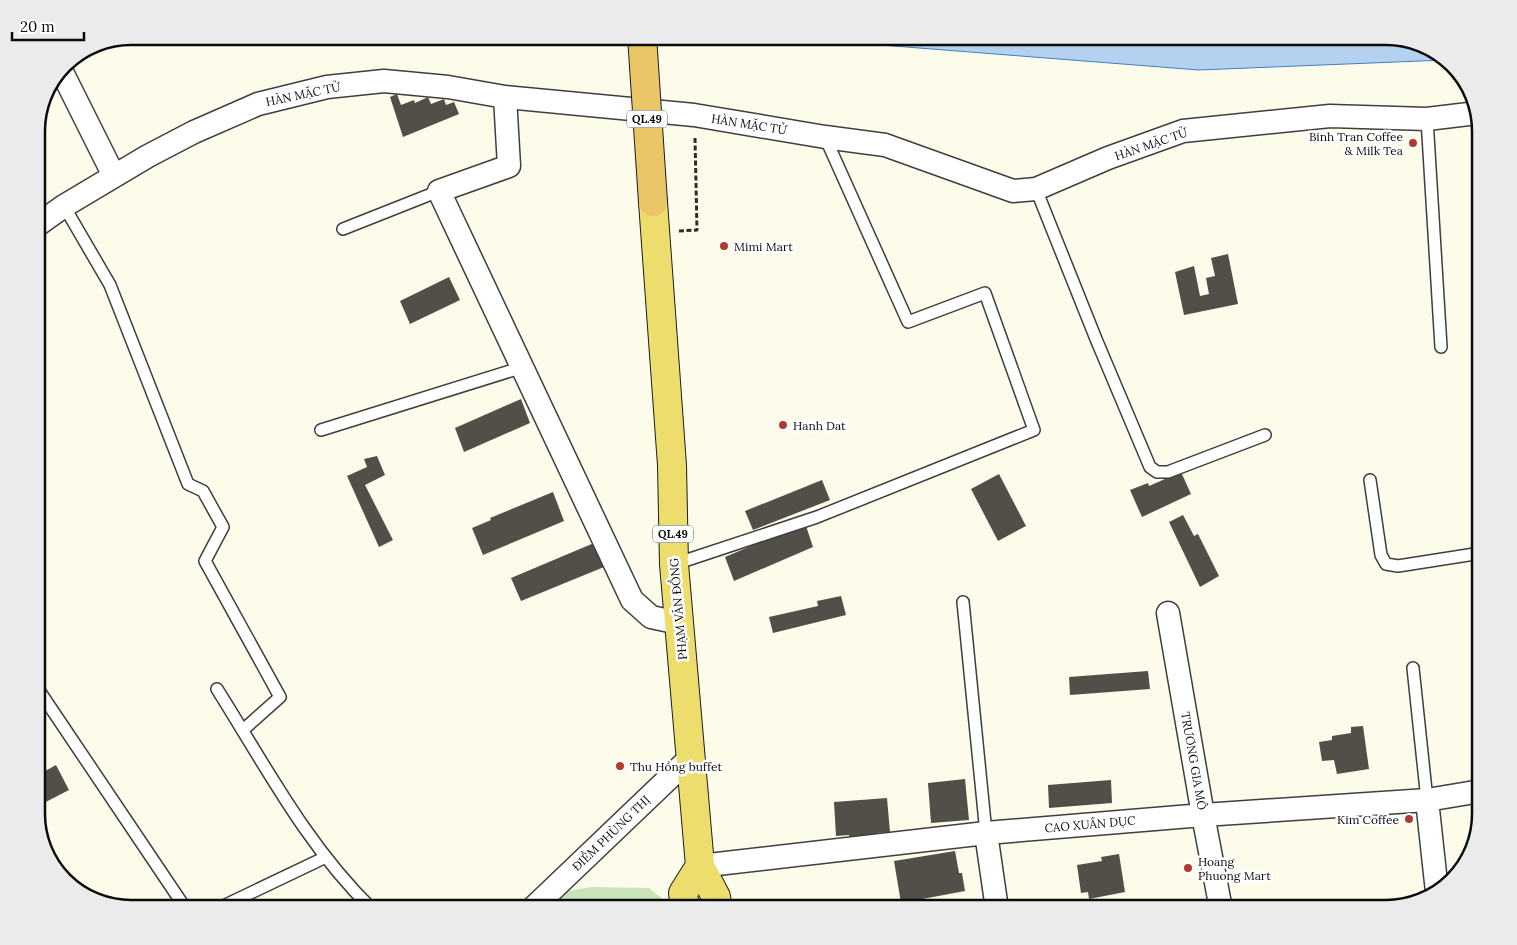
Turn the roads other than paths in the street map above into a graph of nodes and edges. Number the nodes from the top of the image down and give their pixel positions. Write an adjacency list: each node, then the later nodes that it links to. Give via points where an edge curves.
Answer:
1 (643, 45): 10 (highway, QL.49, bridge)
2 (64, 77): 7 (street)
3 (505, 97): 6 (street, HÀN MẶC TỬ, via 694,115); 7 (street, HÀN MẶC TỬ, via 384,81 327,86 258,104 194,132); 9 (street, via 509,166)
4 (1470, 114): 5 (street, HÀN MẶC TỬ)
5 (1427, 119): 8 (street, HÀN MẶC TỬ, via 1330,116 1183,131); 14 (lane)
6 (825, 137): 8 (street, HÀN MẶC TỬ, via 885,145 1013,191); 20 (lane, via 908,322 985,293 1034,430 817,516)
7 (114, 176): 11 (street, HÀN MẶC TỬ)
8 (1036, 189): 17 (lane, via 1150,466 1156,472 1168,472)
9 (439, 191): 13 (lane); 15 (street)
10 (653, 202): 20 (main road, PHẠM VĂN ĐỒNG / QL.49, via 672,465)
11 (64, 206): 12 (street, HÀN MẶC TỬ); 27 (lane, via 110,285 188,484 203,491 222,528 205,561 280,697)
12 (45, 220)
13 (342, 229)
14 (1441, 346)
15 (523, 367): 16 (lane); 23 (street, via 632,600 651,617)
16 (322, 430)
17 (1265, 435)
18 (1370, 480): 19 (lane, via 1381,555 1386,564 1398,566)
19 (1472, 554)
20 (674, 564): 23 (main road, PHẠM VĂN ĐỒNG / QL.49)
21 (963, 602): 32 (lane)
22 (1168, 613): 31 (street, TRƯƠNG GIA MÔ)
23 (679, 623): 28 (main road, PHẠM VĂN ĐỒNG / QL.49)
24 (1412, 668): 30 (lane)
25 (218, 689): 27 (lane)
26 (45, 699): 36 (lane)
27 (243, 730): 33 (lane, via 299,821)
28 (690, 758): 34 (main road, PHẠM VĂN ĐỒNG / QL.49); 39 (street, ĐIỀM PHÙNG THỊ)
29 (1472, 793): 30 (street, CAO XUÂN DỤC)
30 (1428, 800): 31 (street, CAO XUÂN DỤC); 35 (street)
31 (1203, 815): 32 (street, CAO XUÂN DỤC); 43 (street, TRƯƠNG GIA MÔ)
32 (986, 833): 34 (street, CAO XUÂN DỤC); 42 (street)
33 (326, 857): 37 (lane); 38 (lane)
34 (700, 866): 40 (main road, via 683,893); 41 (main road, PHẠM VĂN ĐỒNG / QL.49)
35 (1437, 883)
36 (180, 900)
37 (236, 900)
38 (364, 900)
39 (541, 900)
40 (684, 900)
41 (716, 900)
42 (996, 900)
43 (1219, 900)

